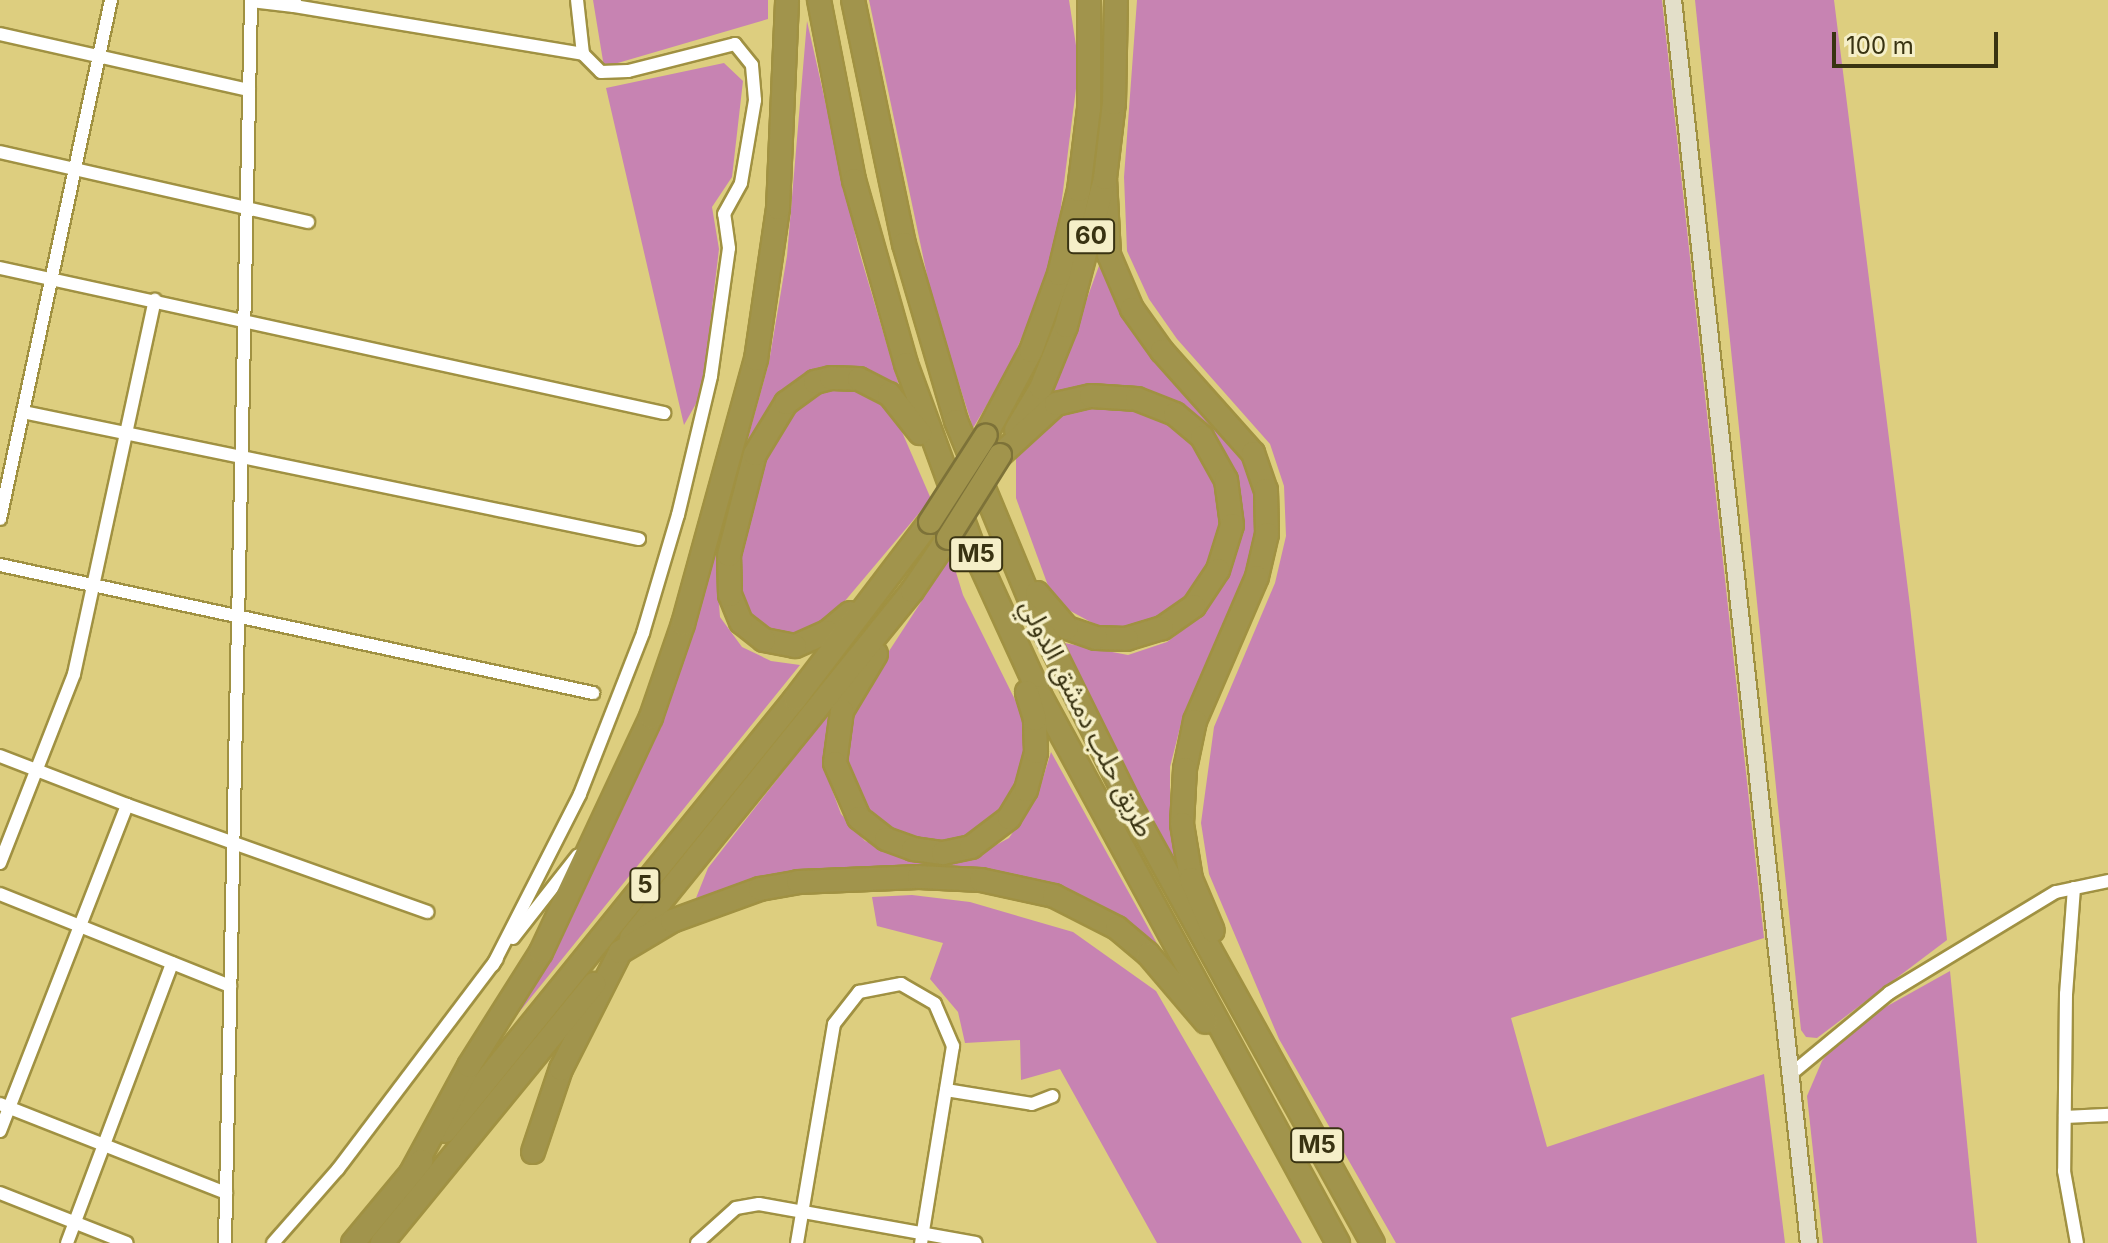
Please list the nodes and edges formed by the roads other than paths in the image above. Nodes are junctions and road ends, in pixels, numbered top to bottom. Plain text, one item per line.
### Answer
1 (111, 0) edge
2 (577, 0) edge
3 (787, 0) edge
4 (819, 0) edge
5 (853, 0) edge
6 (1087, 0) edge
7 (1116, 0) edge
8 (1673, 0) edge
9 (248, 1) edge
10 (294, 3) edge
11 (0, 34) edge
12 (583, 54) junction
13 (99, 56) junction
14 (249, 90) junction
15 (0, 152) edge
16 (75, 169) junction
17 (1105, 178) junction
18 (246, 208) junction
19 (308, 222) dead end
20 (0, 268) edge
21 (51, 279) junction
22 (155, 301) junction
23 (243, 321) junction
24 (23, 412) junction
25 (664, 413) dead end
26 (126, 434) junction
27 (1000, 455) junction
28 (240, 457) junction
29 (940, 469) junction
30 (996, 512) junction
31 (0, 519) edge
32 (639, 539) dead end
33 (0, 565) edge
34 (894, 571) junction
35 (93, 587) junction
36 (912, 591) junction
37 (237, 614) junction
38 (1004, 618) junction
39 (593, 693) dead end
40 (0, 756) edge
41 (36, 770) junction
42 (127, 805) junction
43 (604, 820) junction
44 (232, 844) junction
45 (0, 863) edge
46 (2108, 881) edge
47 (2074, 888) junction
48 (0, 894) edge
49 (427, 912) dead end
50 (80, 926) junction
51 (620, 952) junction
52 (172, 963) junction
53 (493, 965) junction
54 (230, 986) junction
55 (1262, 1047) junction
56 (1241, 1067) junction
57 (1792, 1073) junction
58 (946, 1090) junction
59 (1053, 1096) dead end
60 (4, 1106) edge
61 (2108, 1115) edge
62 (2065, 1117) junction
63 (0, 1131) edge
64 (103, 1145) junction
65 (533, 1152) dead end
66 (411, 1173) junction
67 (0, 1193) edge
68 (226, 1193) junction
69 (802, 1212) junction
70 (74, 1223) junction
71 (922, 1238) edge
72 (67, 1243) edge
73 (127, 1243) edge
74 (225, 1243) edge
75 (273, 1243) edge
76 (353, 1243) edge
77 (382, 1243) edge
78 (697, 1243) edge
79 (797, 1243) edge
80 (976, 1243) edge
81 (1338, 1243) edge
82 (1373, 1243) edge
83 (1809, 1243) edge
84 (2077, 1243) edge

1 - 13 street
2 - 12 street
3 - 43 highway
4 - 29 highway, طريق حلب دمشق الدولي / M5
5 - 30 highway, طريق حلب دمشق الدولي / M5
6 - 34 highway, 5, bridge
7 - 17 highway, 60
8 - 57 main road
9 - 10 street
9 - 14 street
10 - 12 street
11 - 13 street
12 - 53 street
13 - 14 street
13 - 16 street
14 - 18 street
15 - 16 street
16 - 18 street
16 - 21 street
17 - 27 highway, 60
17 - 55 highway
18 - 19 street
18 - 23 street
20 - 21 street
21 - 22 street
21 - 24 street
22 - 23 street
22 - 26 street
23 - 25 street
23 - 28 street
24 - 26 street
24 - 31 street
26 - 28 street
26 - 35 street
27 - 30 highway
27 - 36 highway, 5, bridge
28 - 32 street
28 - 37 street
29 - 34 highway
29 - 38 highway, طريق حلب دمشق الدولي / M5
30 - 55 highway, طريق حلب دمشق الدولي / M5
33 - 35 street
34 - 66 highway, 5
35 - 37 street
35 - 41 street
36 - 38 highway
36 - 51 highway, 5
37 - 39 street
37 - 44 street
38 - 56 highway, طريق حلب دمشق الدولي / M5
40 - 41 street
41 - 42 street
41 - 45 street
42 - 44 street
42 - 50 street
43 - 53 street
43 - 66 highway
44 - 49 street
44 - 54 street
46 - 47 street
47 - 57 street
47 - 62 street
48 - 50 street
50 - 52 street
50 - 60 street
51 - 56 highway
51 - 65 highway
51 - 77 highway, 5
52 - 54 street
52 - 64 street
53 - 75 street
54 - 68 street
55 - 82 highway, M5
56 - 81 highway, طريق حلب دمشق الدولي / M5
57 - 83 main road
58 - 59 street
58 - 69 street
58 - 71 street
60 - 63 street
60 - 64 street
61 - 62 street
62 - 84 street
64 - 68 street
64 - 70 street
66 - 76 highway, 5
67 - 70 street
68 - 74 street
69 - 71 street
69 - 78 street
69 - 79 street
70 - 72 street
70 - 73 street
71 - 80 street

